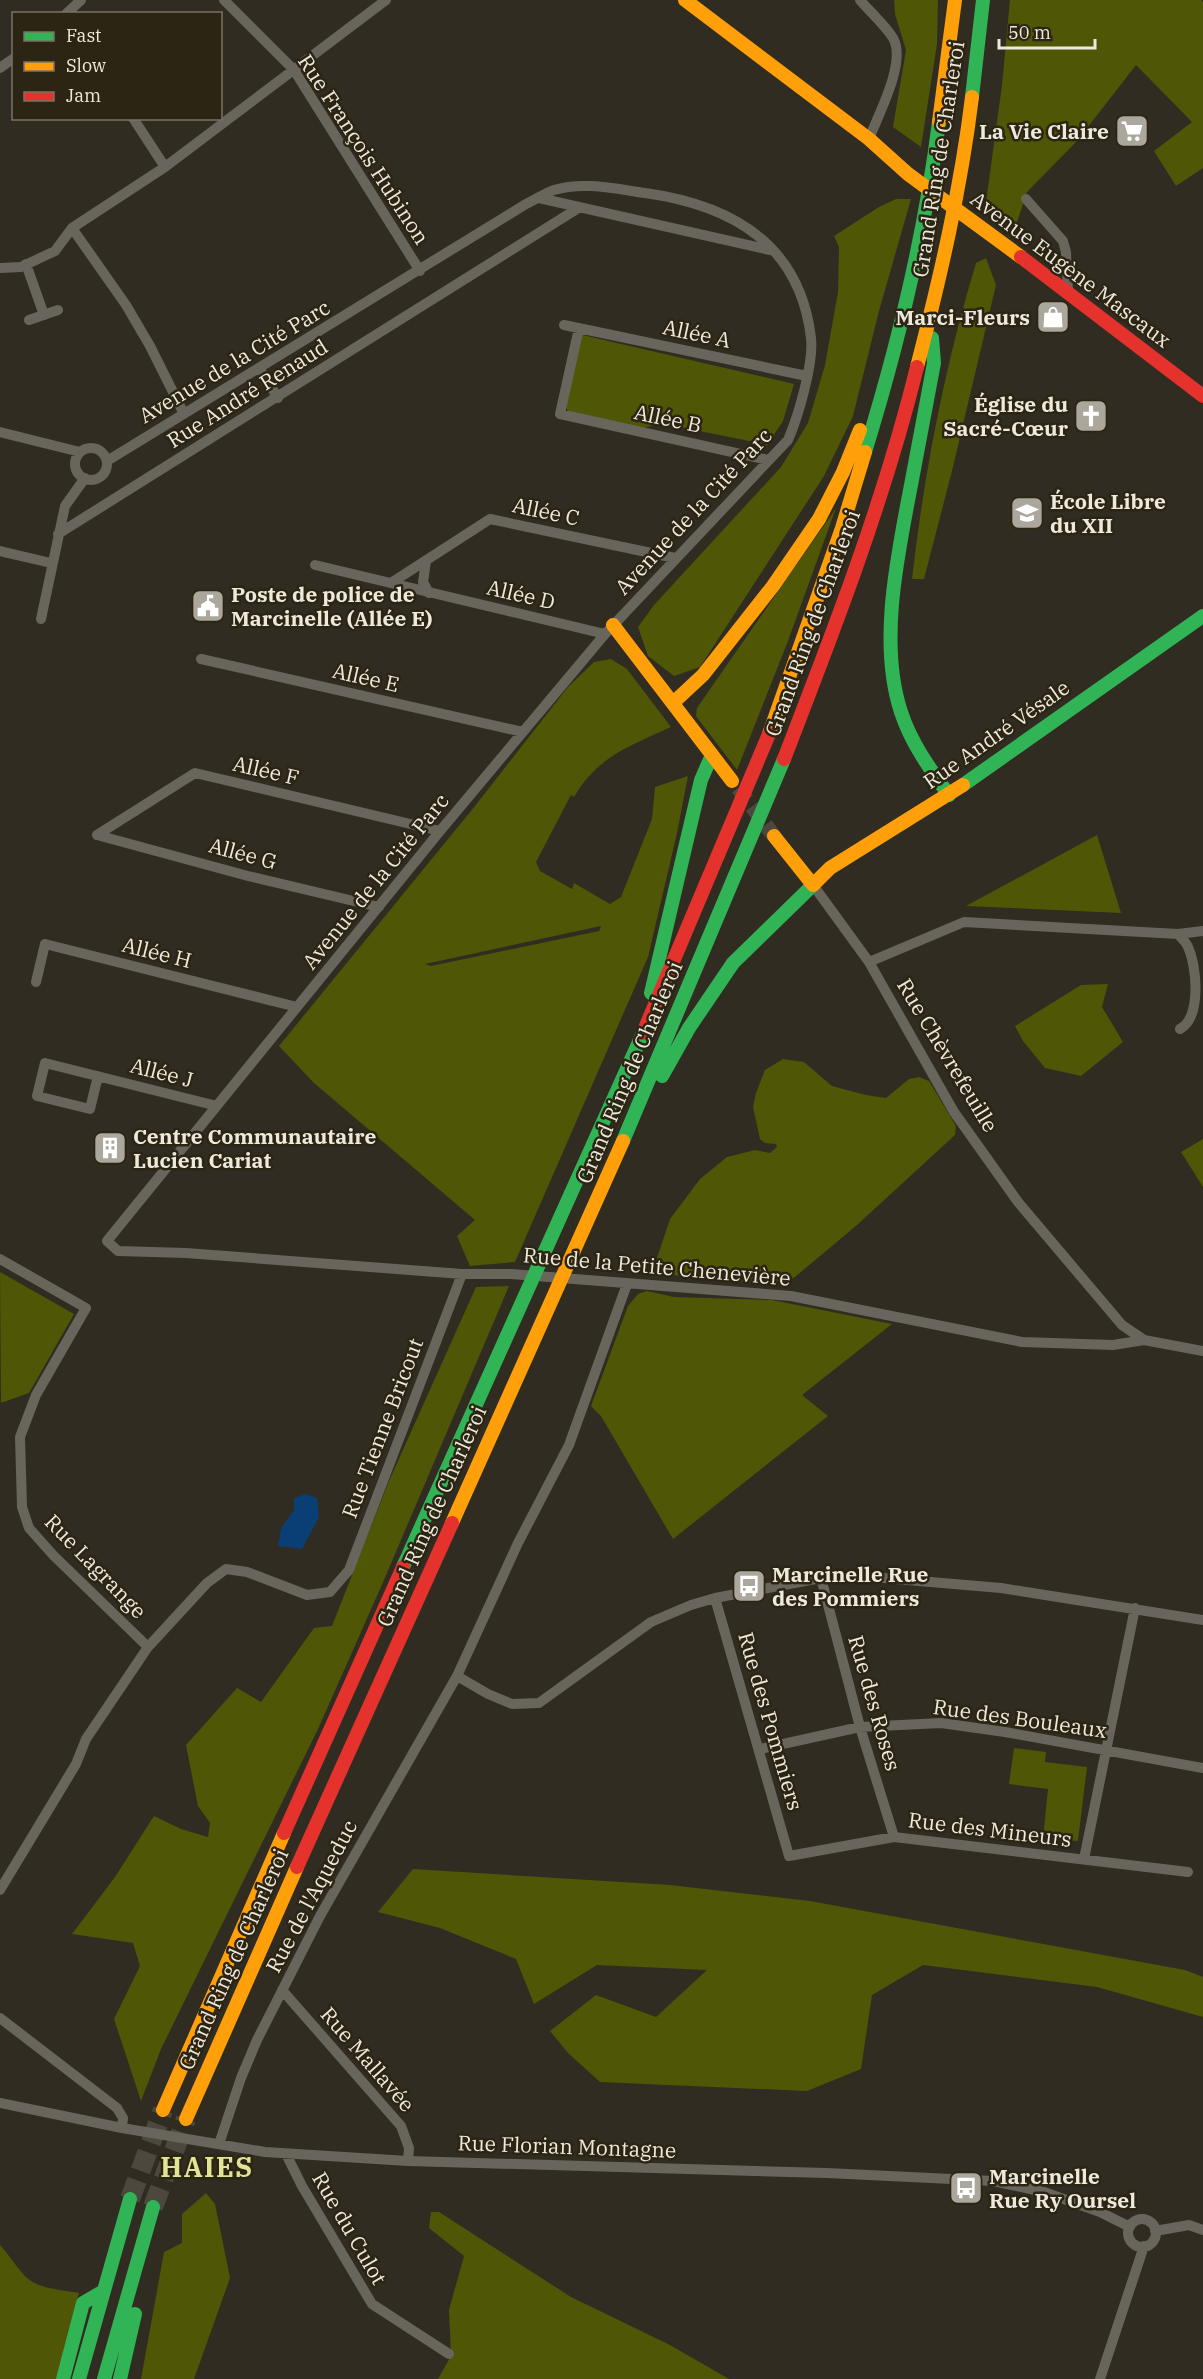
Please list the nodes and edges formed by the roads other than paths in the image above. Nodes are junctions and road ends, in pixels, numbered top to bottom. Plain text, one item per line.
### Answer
1 (81, 0) edge
2 (224, 0) edge
3 (386, 0) edge
4 (685, 0) edge
5 (860, 0) edge
6 (955, 0) edge
7 (983, 0) edge
8 (68, 12) edge
9 (12, 59) edge
10 (0, 68) edge
11 (294, 70) junction
12 (134, 120) edge
13 (869, 139) junction
14 (165, 168) junction
15 (539, 198) junction
16 (1026, 199) dead end
17 (580, 207) junction
18 (72, 228) junction
19 (773, 251) junction
20 (26, 264) junction
21 (0, 268) edge
22 (420, 271) junction
23 (1068, 291) junction
24 (58, 310) dead end
25 (44, 315) junction
26 (29, 320) dead end
27 (564, 325) dead end
28 (930, 325) junction
29 (579, 328) junction
30 (259, 368) junction
31 (807, 376) junction
32 (1203, 396) edge
33 (278, 398) junction
34 (879, 404) junction
35 (184, 414) junction
36 (0, 432) edge
37 (80, 452) junction
38 (768, 460) junction
39 (106, 461) junction
40 (85, 478) junction
41 (58, 534) junction
42 (0, 551) edge
43 (675, 558) junction
44 (426, 561) junction
45 (51, 563) junction
46 (315, 565) dead end
47 (391, 583) junction
48 (429, 593) junction
49 (1203, 616) edge
50 (41, 619) dead end
51 (609, 629) junction
52 (201, 659) dead end
53 (674, 702) junction
54 (523, 732) junction
55 (712, 755) junction
56 (732, 781) tunnel mouth
57 (949, 795) junction
58 (440, 831) junction
59 (97, 835) joint
60 (774, 836) tunnel mouth
61 (813, 885) junction
62 (379, 907) junction
63 (1203, 931) edge
64 (1178, 934) junction
65 (869, 962) junction
66 (36, 982) dead end
67 (297, 1007) junction
68 (648, 1023) junction
69 (1180, 1029) dead end
70 (98, 1076) junction
71 (643, 1095) junction
72 (217, 1106) junction
73 (107, 1241) joint
74 (0, 1259) edge
75 (462, 1274) junction
76 (627, 1284) junction
77 (1144, 1340) junction
78 (1203, 1351) edge
79 (821, 1578) junction
80 (715, 1598) junction
81 (1135, 1608) junction
82 (1203, 1620) edge
83 (148, 1647) junction
84 (457, 1676) junction
85 (860, 1727) junction
86 (760, 1749) junction
87 (1106, 1750) junction
88 (1203, 1768) edge
89 (894, 1837) junction
90 (789, 1856) joint
91 (1084, 1859) junction
92 (1188, 1872) dead end
93 (0, 1890) edge
94 (282, 1990) junction
95 (0, 2018) edge
96 (0, 2103) edge
97 (163, 2110) tunnel mouth
98 (186, 2119) tunnel mouth
99 (122, 2128) junction
100 (219, 2144) junction
101 (286, 2154) junction
102 (408, 2161) junction
103 (130, 2199) tunnel mouth
104 (153, 2207) tunnel mouth
105 (1130, 2227) junction
106 (1203, 2230) edge
107 (1155, 2231) junction
108 (1144, 2246) junction
109 (135, 2267) junction
110 (102, 2292) junction
111 (449, 2354) dead end
112 (63, 2379) edge
113 (79, 2379) edge
114 (104, 2379) edge
115 (120, 2379) edge
116 (1100, 2379) edge

1 - 8 street
2 - 11 street, Rue François Hubinon
3 - 11 street
4 - 13 main road, Avenue Eugène Mascaux
5 - 13 street
6 - 34 main road, Grand Ring de Charleroi
7 - 28 main road, Grand Ring de Charleroi
9 - 10 street
11 - 14 street
11 - 22 street, Rue François Hubinon
12 - 14 street
13 - 23 main road, Avenue Eugène Mascaux
14 - 18 street
15 - 17 street
15 - 19 street, Avenue de la Cité Parc
15 - 22 street, Avenue de la Cité Parc
16 - 23 street
17 - 19 street
17 - 33 street, Rue André Renaud
18 - 20 street
18 - 35 street
19 - 31 street, Avenue de la Cité Parc
20 - 21 street
20 - 25 street
22 - 30 street, Avenue de la Cité Parc
23 - 32 main road, Avenue Eugène Mascaux
24 - 25 street
25 - 26 street
27 - 29 street, Allée A
28 - 57 main road
28 - 71 main road, Grand Ring de Charleroi
29 - 31 street, Allée A
29 - 38 street, Allée B
30 - 33 street
30 - 35 street, Avenue de la Cité Parc
31 - 38 street, Avenue de la Cité Parc
33 - 41 street, Rue André Renaud
34 - 53 main road
34 - 68 main road, Grand Ring de Charleroi
35 - 39 street, Avenue de la Cité Parc
36 - 37 street
37 - 39 street
37 - 40 street
38 - 43 street, Avenue de la Cité Parc
39 - 40 street
40 - 41 street
41 - 45 street
42 - 45 street
43 - 44 street, Allée C
43 - 51 street, Avenue de la Cité Parc
44 - 47 street, Allée C
44 - 48 street
45 - 50 street
46 - 47 street, Allée D
47 - 48 street, Allée D
48 - 51 street, Allée D
49 - 57 main road, Rue André Vésale
51 - 53 main road
51 - 54 street, Avenue de la Cité Parc
52 - 54 street, Allée E
53 - 55 main road
54 - 58 street, Avenue de la Cité Parc
55 - 56 main road
55 - 68 main road
57 - 61 main road, Rue André Vésale
58 - 59 street, Allée F
58 - 62 street, Avenue de la Cité Parc
59 - 62 street, Allée G
60 - 61 main road, Rue Chèvrefeuille
61 - 65 street, Rue Chèvrefeuille
61 - 71 main road, Rue André Vésale
62 - 67 street, Avenue de la Cité Parc
63 - 64 street
64 - 65 street
64 - 69 street
65 - 77 street, Rue Chèvrefeuille
66 - 67 street, Allée H
67 - 72 street, Avenue de la Cité Parc
68 - 97 main road, Grand Ring de Charleroi
70 - 70 street, Allée J
70 - 72 street, Allée J
71 - 98 main road, Grand Ring de Charleroi
72 - 73 street, Avenue de la Cité Parc
73 - 75 street, Rue de la Petite Chenevière
74 - 83 street, Rue Lagrange
75 - 76 street, Rue de la Petite Chenevière
75 - 83 street, Rue Tienne Bricout
76 - 77 street, Rue de la Petite Chenevière
76 - 84 street, Rue de l'Aqueduc
77 - 78 street, Rue de la Petite Chenevière
79 - 80 street
79 - 81 street
79 - 85 street, Rue des Roses
80 - 84 street
80 - 86 street, Rue des Pommiers
81 - 82 street
81 - 87 street
83 - 93 street
84 - 94 street, Rue de l'Aqueduc
85 - 86 street, Rue des Bouleaux
85 - 87 street, Rue des Bouleaux
85 - 89 street, Rue des Roses
86 - 90 street, Rue des Pommiers
87 - 88 street, Rue des Bouleaux
87 - 91 street
89 - 90 street, Rue des Mineurs
89 - 91 street, Rue des Mineurs
91 - 92 street, Rue des Mineurs
94 - 100 street, Rue de l'Aqueduc
94 - 102 street, Rue Mallavée
95 - 99 street
96 - 99 street, Rue Florian Montagne
99 - 100 street, Rue Florian Montagne
100 - 101 street, Rue Florian Montagne
101 - 102 street, Rue Florian Montagne
101 - 111 street, Rue du Culot
102 - 105 street, Rue Florian Montagne
103 - 110 main road
104 - 109 main road
105 - 107 street
105 - 108 street
106 - 107 street
107 - 108 street
108 - 116 street
109 - 114 main road
109 - 115 main road
110 - 112 main road
110 - 113 main road

